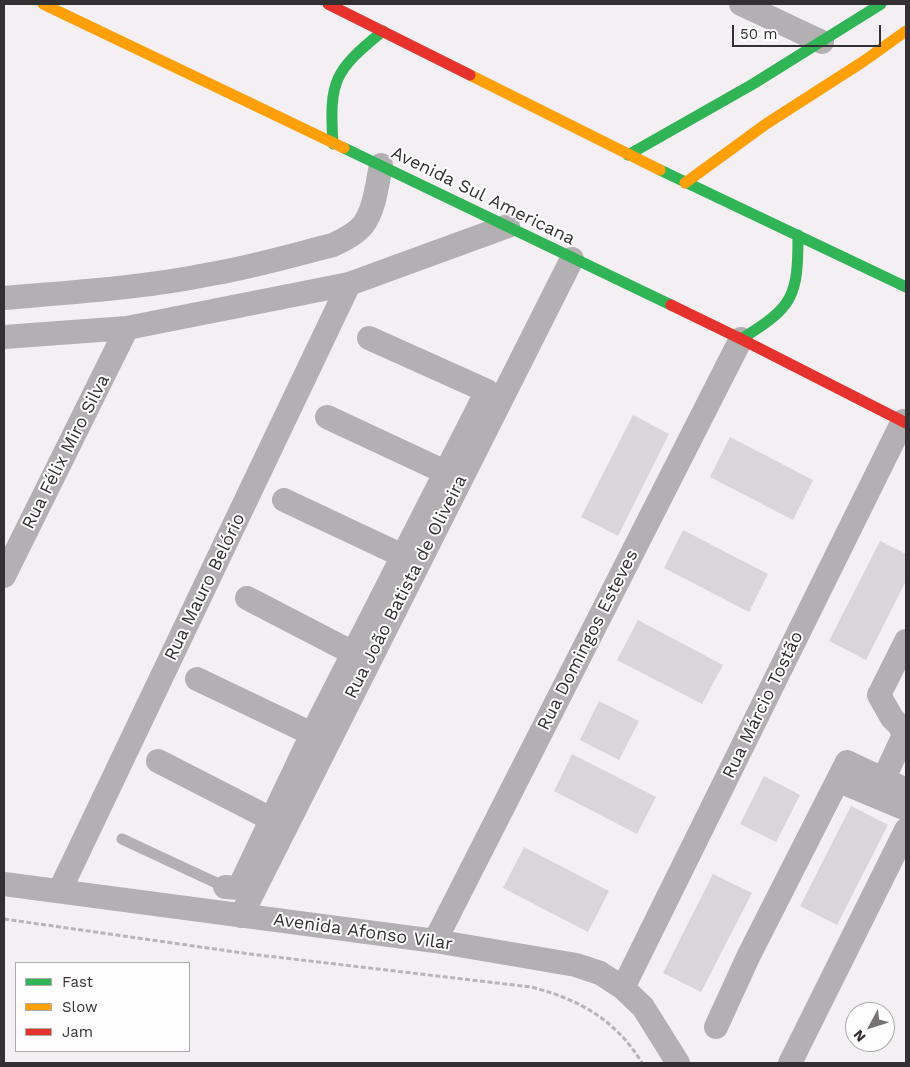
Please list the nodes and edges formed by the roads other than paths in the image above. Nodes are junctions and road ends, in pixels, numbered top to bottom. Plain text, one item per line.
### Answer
1 (42, 4) edge
2 (328, 4) edge
3 (741, 4) edge
4 (881, 4) edge
5 (906, 30) edge
6 (383, 31) junction
7 (822, 42) junction
8 (333, 144) junction
9 (628, 155) junction
10 (381, 165) junction
11 (685, 183) junction
12 (508, 226) junction
13 (798, 235) junction
14 (572, 259) junction
15 (349, 284) junction
16 (906, 287) edge
17 (4, 298) edge
18 (128, 328) junction
19 (4, 337) edge
20 (369, 338) dead end
21 (741, 339) junction
22 (326, 417) dead end
23 (905, 422) edge
24 (445, 472) junction
25 (284, 500) dead end
26 (402, 556) junction
27 (4, 576) edge
28 (247, 598) dead end
29 (906, 641) edge
30 (353, 653) junction
31 (197, 679) dead end
32 (312, 734) junction
33 (158, 761) dead end
34 (884, 778) junction
35 (839, 780) junction
36 (906, 790) edge
37 (906, 809) edge
38 (271, 819) junction
39 (906, 830) edge
40 (122, 839) dead end
41 (4, 884) edge
42 (232, 888) junction
43 (60, 890) junction
44 (234, 915) junction
45 (435, 941) junction
46 (623, 988) junction
47 (716, 1027) dead end
48 (678, 1063) edge
49 (790, 1063) edge

1 - 8 street, Avenida Sul Americana
2 - 6 street
3 - 7 street
4 - 7 street
5 - 11 street
6 - 8 street
6 - 9 street
7 - 9 street
8 - 10 street, Avenida Sul Americana
9 - 11 street
10 - 12 street, Avenida Sul Americana
10 - 17 street
11 - 13 street
12 - 14 street, Avenida Sul Americana
12 - 15 street
13 - 16 street
13 - 21 street
14 - 21 street, Avenida Sul Americana
14 - 44 street, Rua João Batista de Oliveira
15 - 18 street
15 - 43 street, Rua Mauro Belório
18 - 19 street
18 - 27 street, Rua Félix Miro Silva
20 - 24 street
21 - 23 street, Avenida Sul Americana
21 - 45 street, Rua Domingos Esteves
22 - 24 street
23 - 46 street, Rua Márcio Tostão
24 - 26 street
25 - 26 street
26 - 30 street
28 - 30 street
29 - 34 street
30 - 32 street
31 - 32 street
32 - 38 street
33 - 38 street
34 - 35 street
34 - 36 street
35 - 37 street
35 - 47 street
38 - 42 street
39 - 49 street
40 - 42 lane
41 - 43 street, Avenida Afonso Vilar
42 - 44 street
43 - 44 street, Avenida Afonso Vilar
44 - 45 street, Avenida Afonso Vilar
45 - 46 street, Avenida Afonso Vilar
46 - 48 street, Avenida Afonso Vilar

